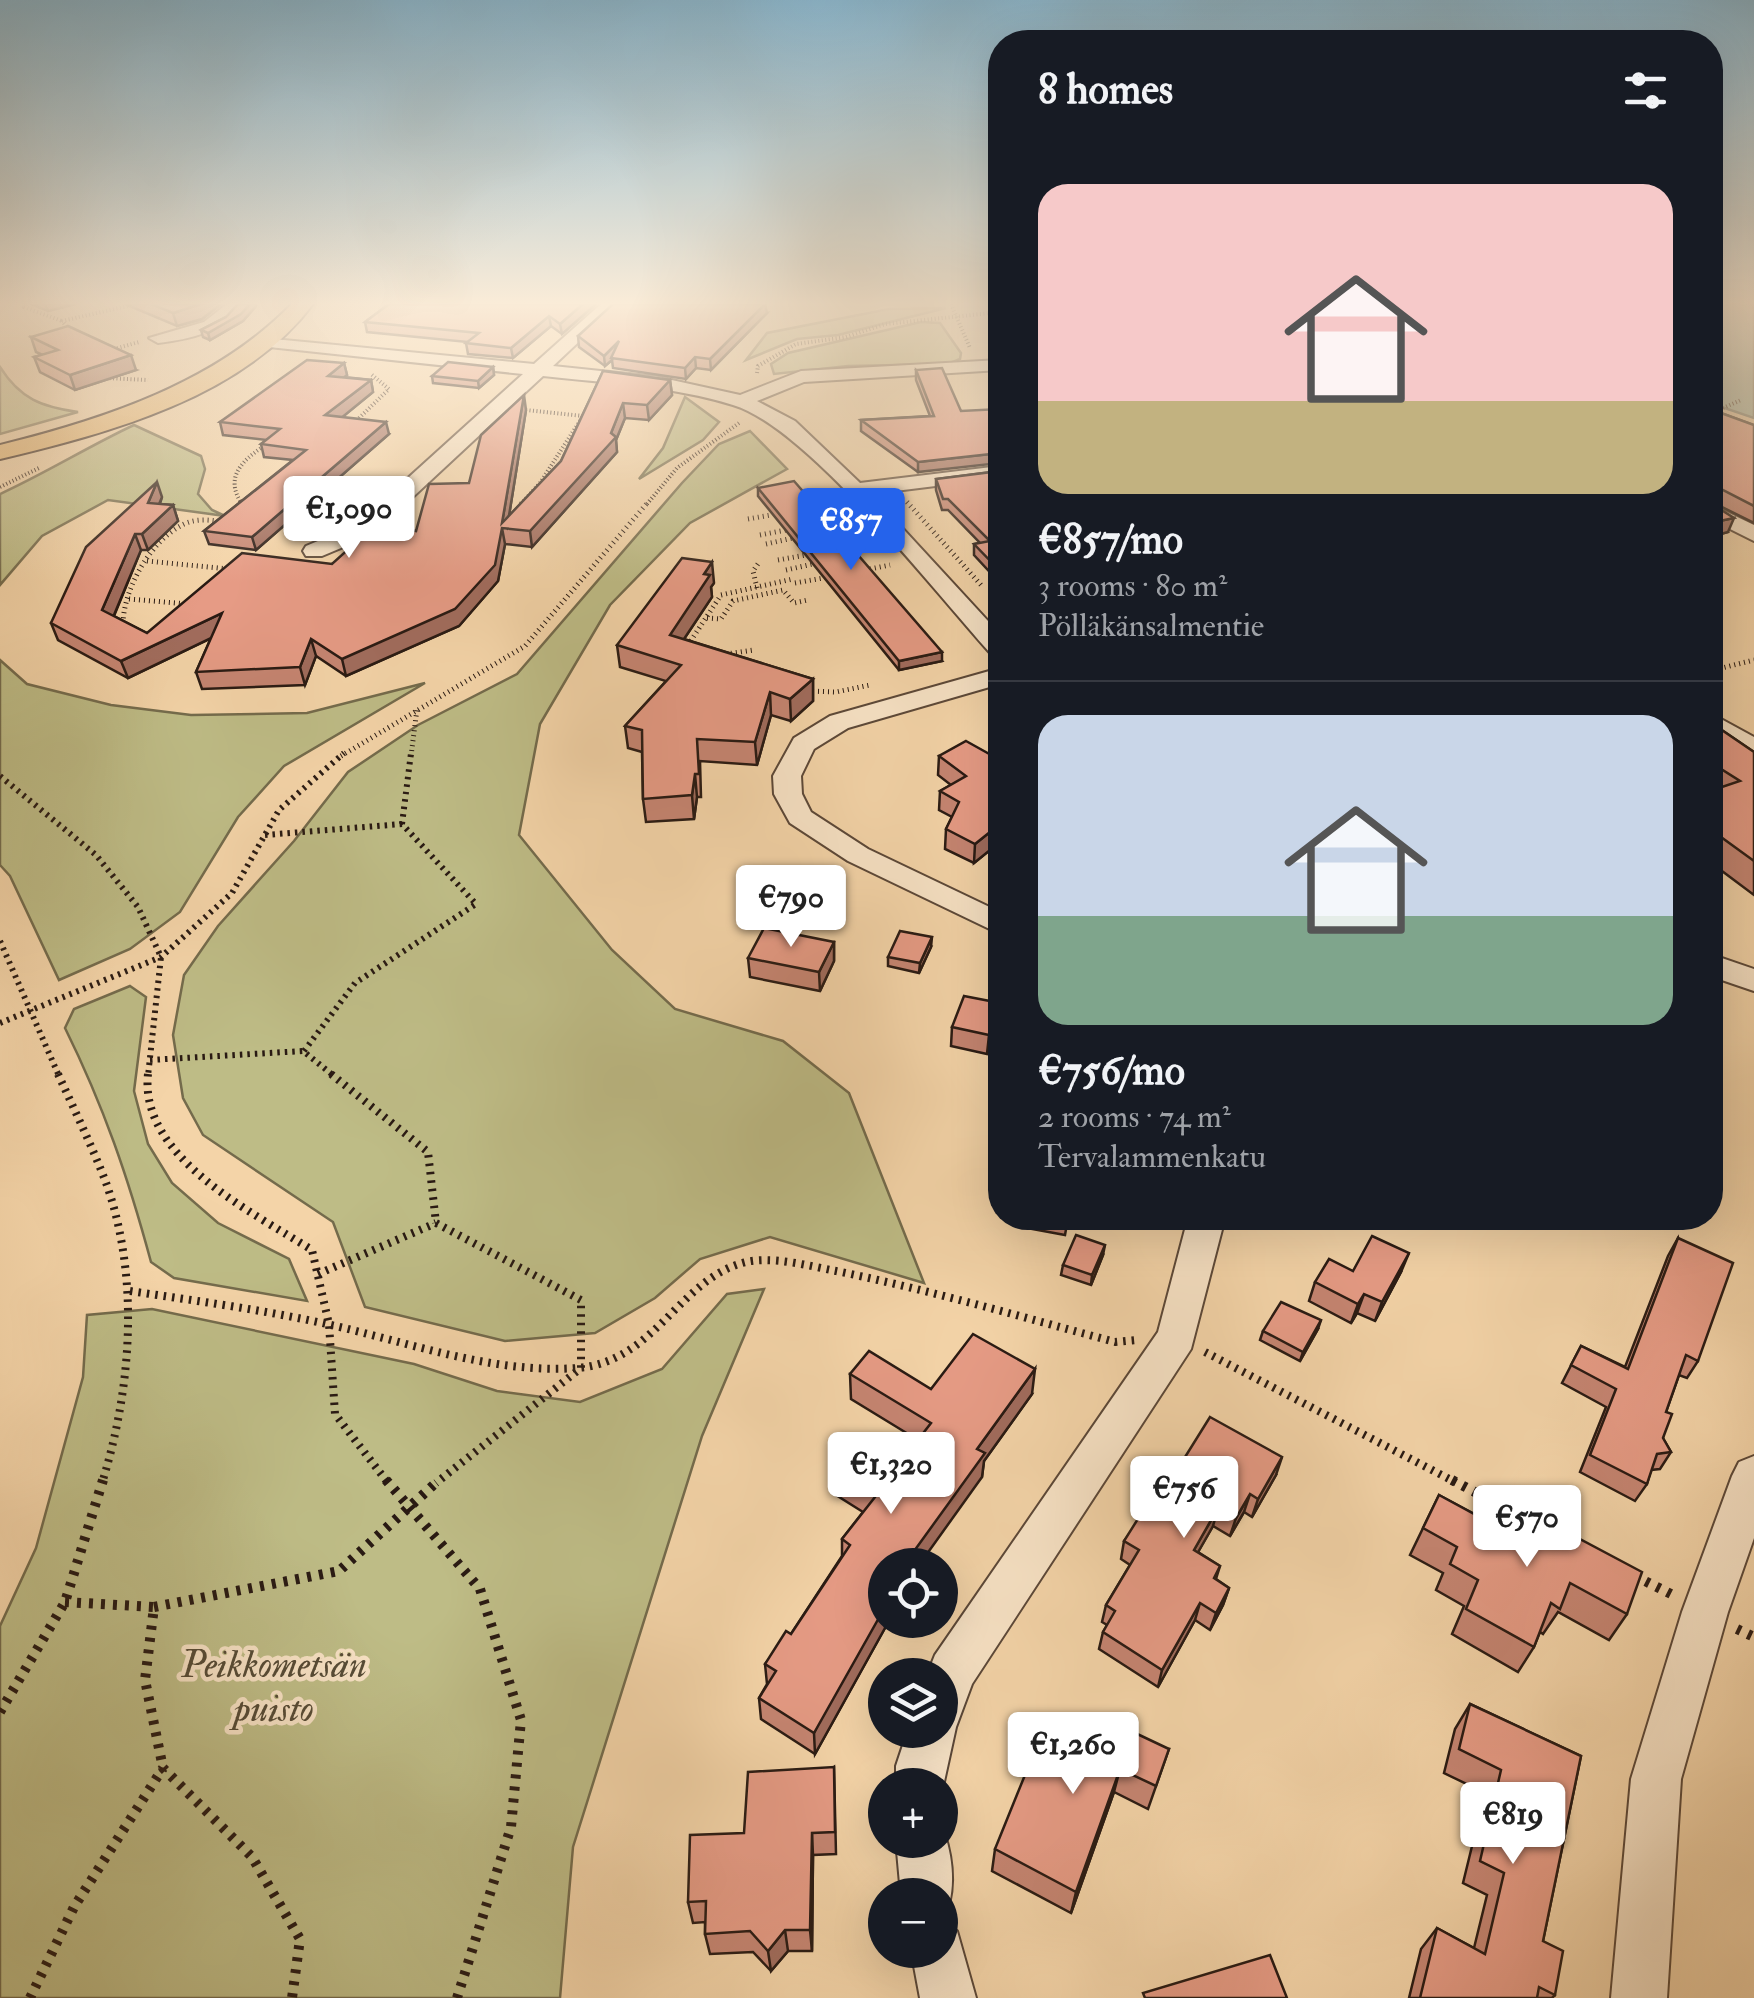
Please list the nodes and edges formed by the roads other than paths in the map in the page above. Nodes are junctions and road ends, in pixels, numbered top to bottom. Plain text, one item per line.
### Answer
1 (162, 397) edge
2 (510, 397) edge
3 (724, 397) edge
4 (750, 397) edge
5 (742, 401) junction
6 (0, 452) edge
7 (988, 474) edge
8 (856, 490) junction
9 (1723, 517) edge
10 (1754, 534) edge
11 (314, 551) dead end
12 (988, 636) edge
13 (988, 679) edge
14 (1723, 730) edge
15 (1754, 748) edge
16 (988, 918) edge
17 (1723, 969) edge
18 (1754, 980) edge
19 (1203, 1230) edge
20 (1754, 1476) edge
21 (958, 1663) edge
22 (942, 1968) edge
23 (948, 1998) edge
24 (1639, 1998) edge

1 - 6 main road
2 - 11 street
3 - 5 street
4 - 5 street
5 - 8 street
7 - 8 street
8 - 12 street
9 - 10 street
13 - 16 street
14 - 15 street
17 - 18 street
19 - 21 street
20 - 24 street
22 - 23 street

